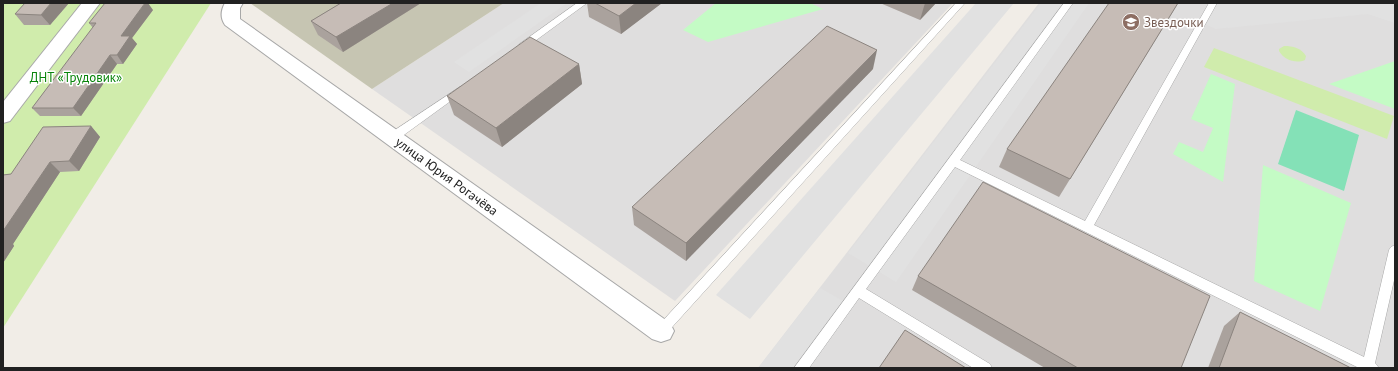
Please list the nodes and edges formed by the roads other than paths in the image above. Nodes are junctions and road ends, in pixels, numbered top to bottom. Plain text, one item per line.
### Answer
1 (91, 3) edge
2 (583, 3) edge
3 (961, 3) edge
4 (1069, 3) edge
5 (1213, 3) edge
6 (233, 12) edge
7 (513, 52) edge
8 (469, 84) edge
9 (3, 116) edge
10 (393, 137) junction
11 (953, 161) junction
12 (1088, 227) junction
13 (1395, 250) edge
14 (858, 291) junction
15 (662, 331) joint
16 (1370, 367) edge
17 (801, 368) edge
18 (985, 368) edge

1 - 9 street
2 - 7 lane
3 - 15 lane
4 - 11 lane
5 - 12 lane
6 - 10 street, улица Юрия Рогачёва
8 - 10 lane
10 - 15 street, улица Юрия Рогачёва
11 - 12 lane
11 - 14 lane
12 - 16 lane
13 - 16 lane
14 - 17 lane
14 - 18 lane

